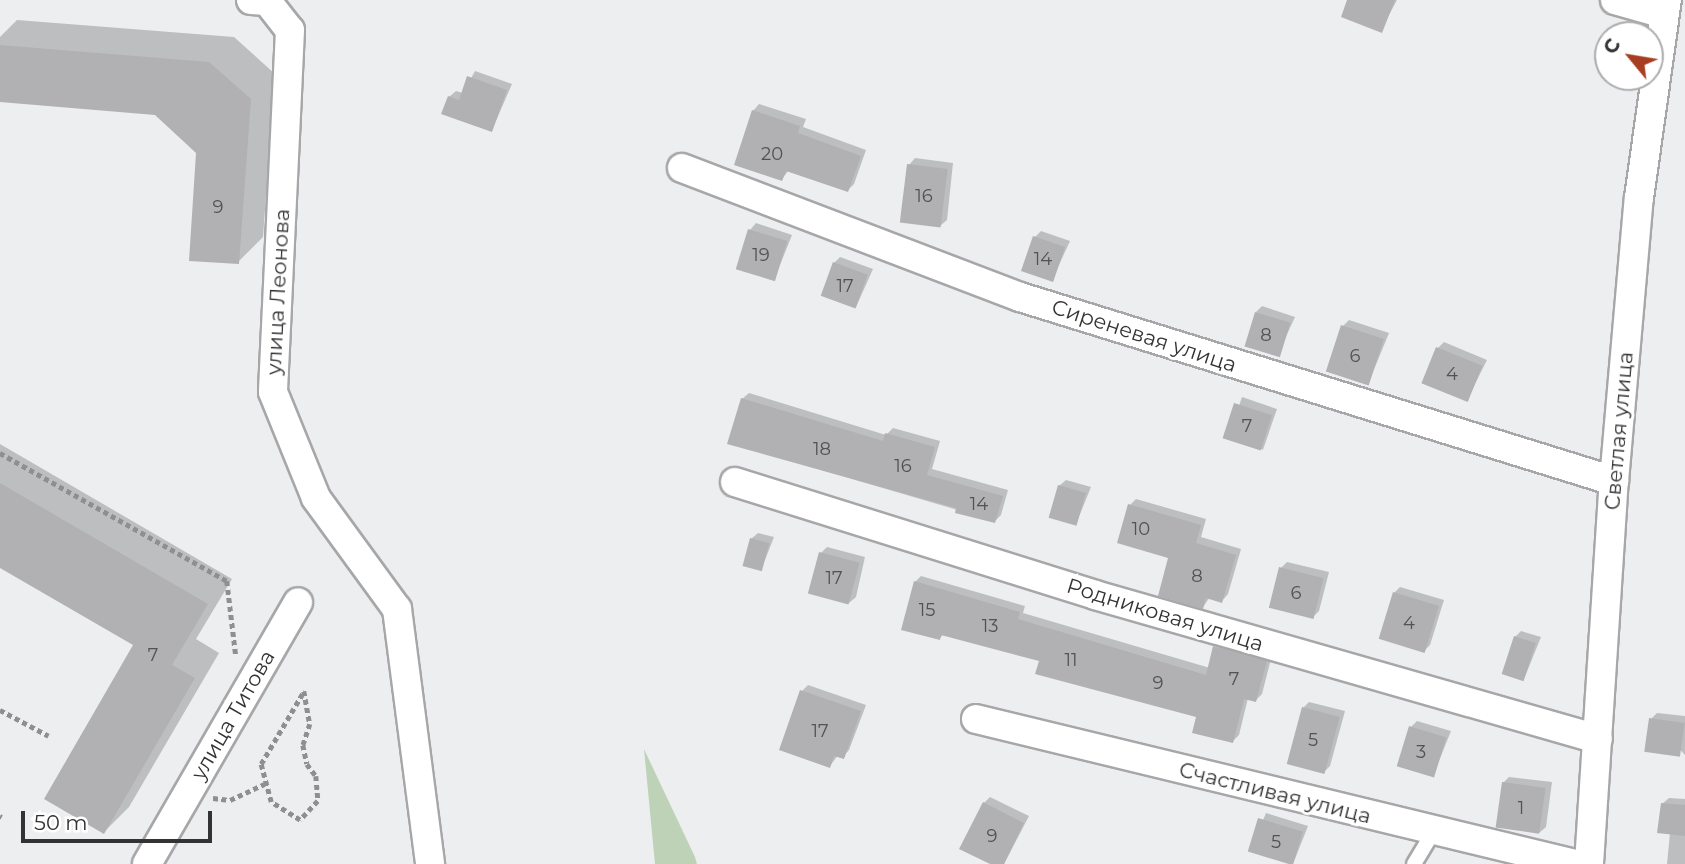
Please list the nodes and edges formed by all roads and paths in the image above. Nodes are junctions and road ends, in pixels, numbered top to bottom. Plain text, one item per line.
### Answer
1 (251, 0) edge
2 (1615, 0) edge
3 (1665, 7) edge
4 (682, 168) dead end
5 (0, 453) edge
6 (1614, 481) junction
7 (735, 482) dead end
8 (298, 602) dead end
9 (237, 666) dead end
10 (0, 709) edge
11 (976, 719) dead end
12 (50, 736) dead end
13 (1598, 739) junction
14 (265, 784) junction
15 (187, 795) junction
16 (1434, 831) junction
17 (147, 864) edge
18 (430, 864) edge
19 (1414, 864) edge
20 (1575, 864) edge
21 (1589, 864) edge

1 - 18 street, улица Леонова
2 - 3 street
3 - 6 street, Светлая улица
4 - 6 street, Сиреневая улица
5 - 9 path
6 - 13 street, Светлая улица
7 - 13 street, Родниковая улица
8 - 15 street, улица Титова
10 - 12 path
11 - 16 street, Счастливая улица
13 - 21 street, Светлая улица
14 - 14 path
14 - 15 path
15 - 17 street, улица Титова
16 - 19 lane
16 - 20 street, Счастливая улица

